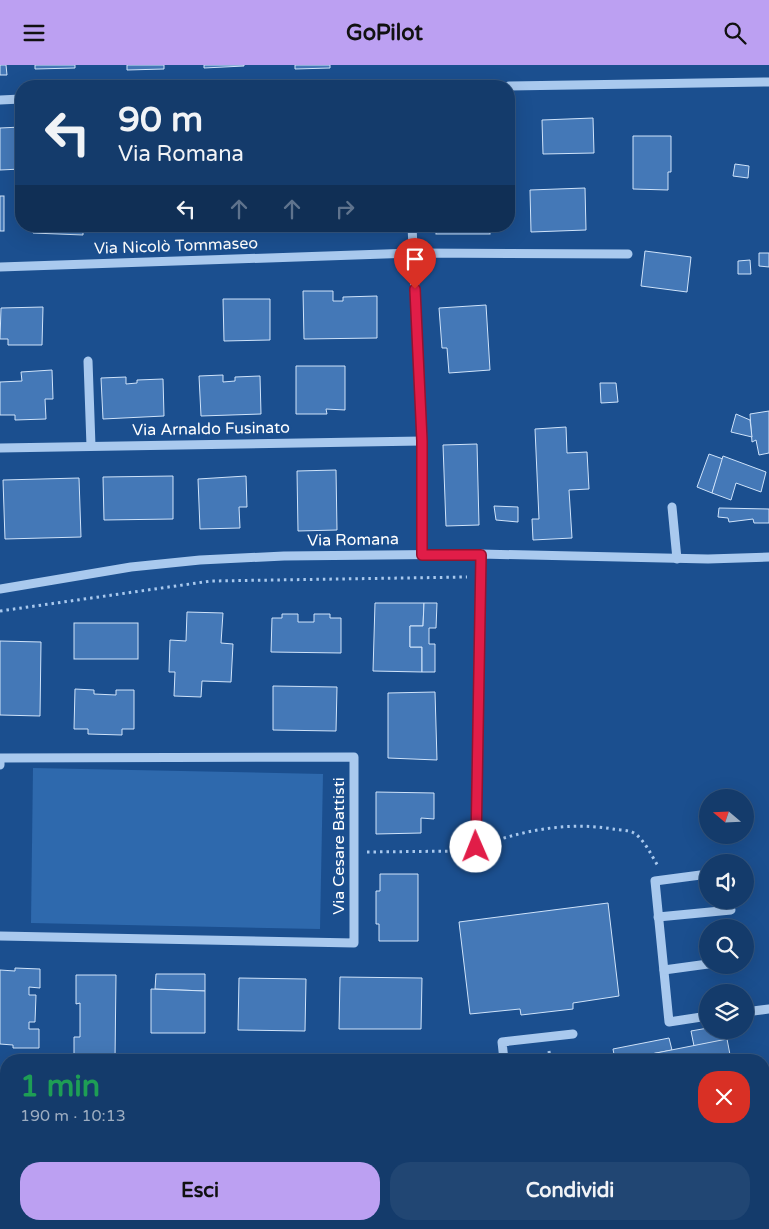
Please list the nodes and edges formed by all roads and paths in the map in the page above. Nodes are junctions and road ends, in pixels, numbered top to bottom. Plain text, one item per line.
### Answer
1 (769, 82) edge
2 (515, 86) edge
3 (15, 99) edge
4 (0, 100) edge
5 (412, 232) edge
6 (413, 253) junction
7 (628, 253) dead end
8 (0, 267) edge
9 (88, 361) dead end
10 (422, 441) junction
11 (91, 446) junction
12 (0, 448) edge
13 (672, 507) dead end
14 (422, 555) junction
15 (481, 555) junction
16 (769, 557) edge
17 (677, 559) junction
18 (480, 577) junction
19 (0, 589) edge
20 (0, 611) edge
21 (0, 765) edge
22 (476, 847) junction
23 (354, 852) junction
24 (660, 870) dead end
25 (699, 876) edge
26 (731, 910) dead end
27 (658, 917) junction
28 (0, 936) edge
29 (699, 965) edge
30 (664, 970) junction
31 (769, 1009) edge
32 (754, 1011) edge
33 (699, 1017) edge
34 (573, 1034) dead end
35 (503, 1054) edge

1 - 2 street
3 - 4 street
5 - 6 street
6 - 7 street, Via Nicolò Tommaseo
6 - 8 street, Via Nicolò Tommaseo
6 - 10 street
9 - 11 street
10 - 11 street, Via Arnaldo Fusinato
10 - 14 street
11 - 12 street, Via Arnaldo Fusinato
13 - 17 street
14 - 15 street, Via Romana
14 - 19 street, Via Romana
15 - 17 street, Via Romana
15 - 18 street
16 - 17 street, Via Romana
18 - 20 path
18 - 22 street
21 - 23 street, Via Cesare Battisti
22 - 23 path
22 - 24 path
23 - 28 street, Via Cesare Battisti
25 - 27 street
26 - 27 street
27 - 30 street
29 - 30 street
30 - 33 street
31 - 32 street
34 - 35 street

